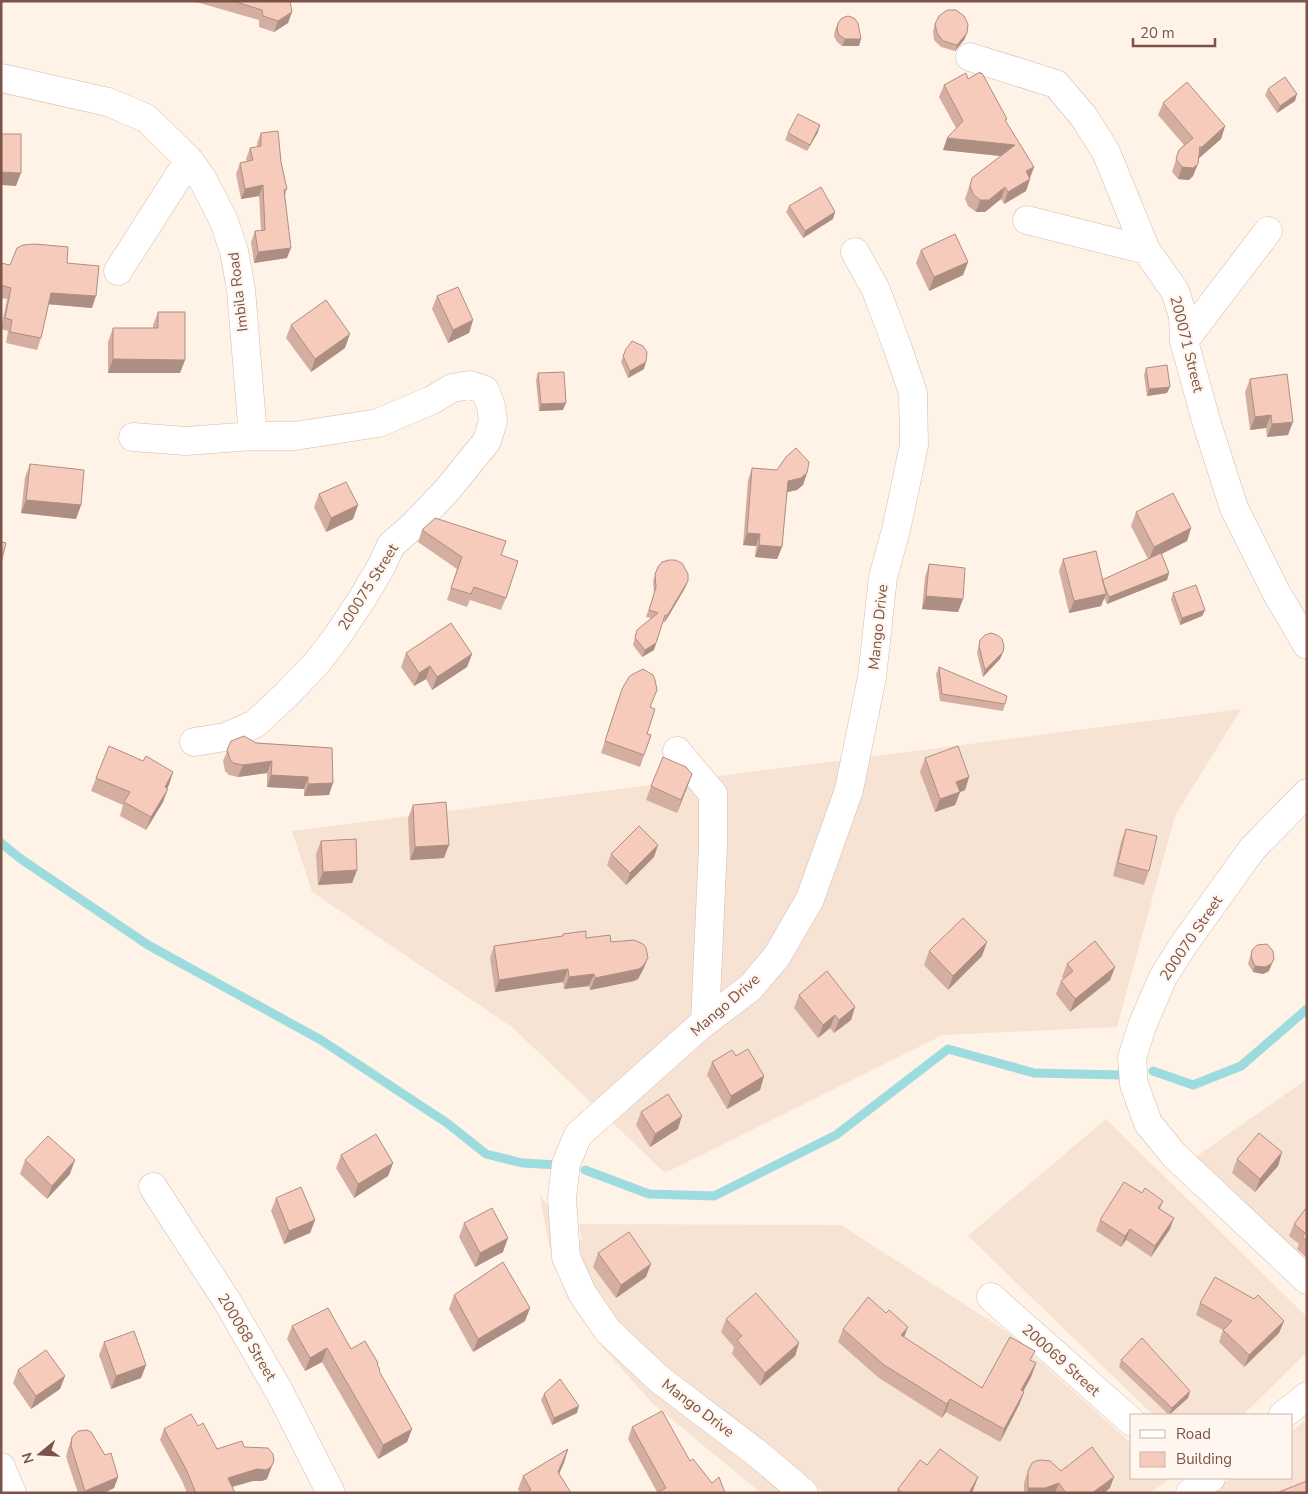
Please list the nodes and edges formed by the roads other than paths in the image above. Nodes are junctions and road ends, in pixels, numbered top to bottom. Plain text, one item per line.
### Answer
1 (970, 57) dead end
2 (1, 78) edge
3 (189, 160) junction
4 (1028, 220) dead end
5 (1268, 231) dead end
6 (1146, 250) junction
7 (854, 252) dead end
8 (118, 270) dead end
9 (1184, 341) junction
10 (253, 436) junction
11 (134, 438) dead end
12 (1307, 645) edge
13 (194, 742) dead end
14 (677, 751) dead end
15 (1307, 793) edge
16 (705, 1022) junction
17 (153, 1187) dead end
18 (1307, 1280) edge
19 (991, 1297) dead end
20 (1307, 1396) edge
21 (1284, 1414) edge
22 (1130, 1420) edge
23 (1, 1467) edge
24 (12, 1493) edge
25 (331, 1493) edge
26 (804, 1493) edge

1 - 6 street, 200071 Street
2 - 3 street, Imbila Road
3 - 8 street
3 - 10 street, Imbila Road
4 - 6 street
5 - 9 street
6 - 9 street, 200071 Street
7 - 16 street, Mango Drive
9 - 12 street, 200071 Street
10 - 11 street
10 - 13 street, 200075 Street
14 - 16 street
15 - 18 street, 200070 Street
16 - 26 street, Mango Drive
17 - 25 street, 200068 Street
19 - 22 street, 200069 Street
20 - 21 street
23 - 24 street

